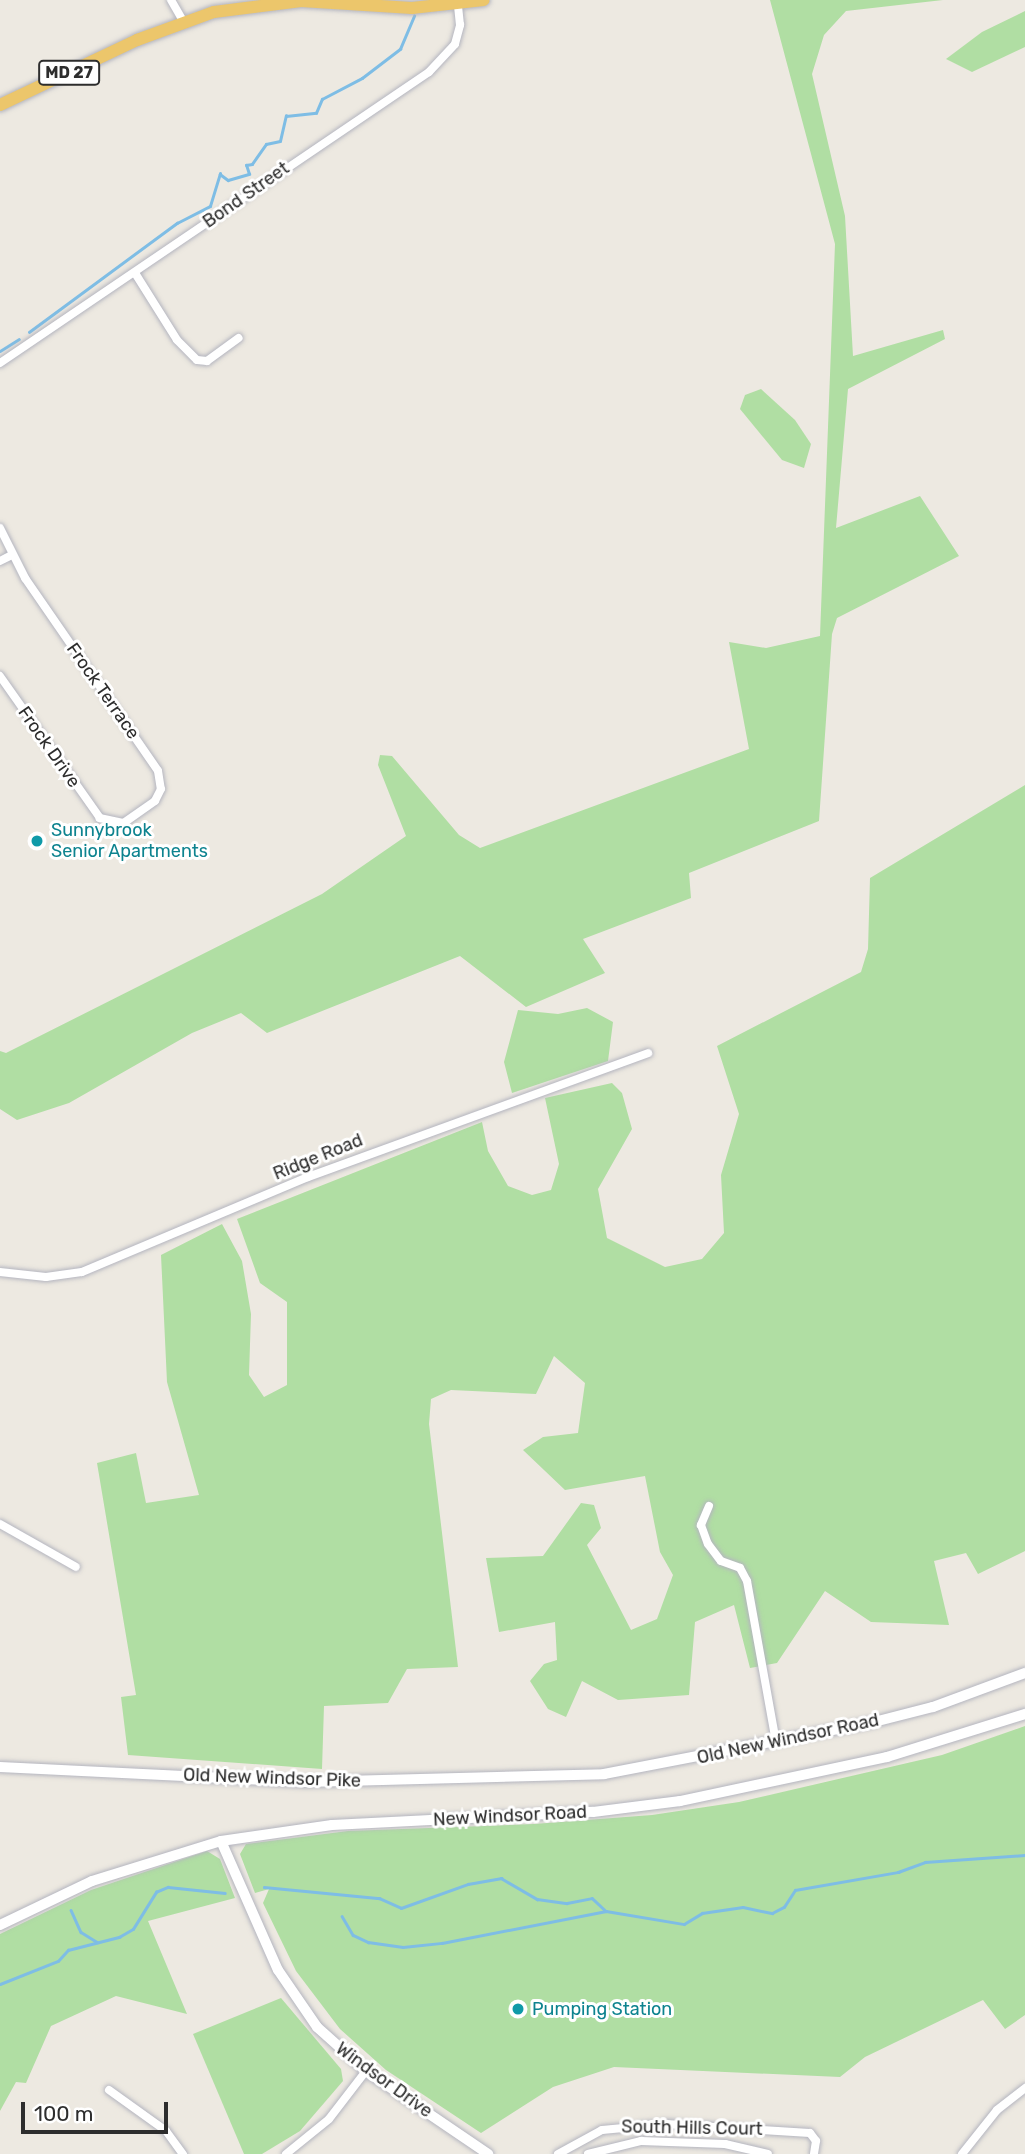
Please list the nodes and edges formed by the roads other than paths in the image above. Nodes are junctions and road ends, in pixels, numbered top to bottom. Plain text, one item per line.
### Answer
1 (172, 0) edge
2 (484, 0) edge
3 (458, 5) junction
4 (183, 21) junction
5 (0, 105) edge
6 (135, 273) junction
7 (239, 338) dead end
8 (0, 363) edge
9 (0, 528) edge
10 (12, 555) junction
11 (0, 561) edge
12 (0, 676) edge
13 (100, 818) joint
14 (648, 1053) dead end
15 (0, 1272) edge
16 (709, 1506) dead end
17 (0, 1524) edge
18 (76, 1567) dead end
19 (1025, 1673) edge
20 (1025, 1714) edge
21 (776, 1742) junction
22 (0, 1767) edge
23 (545, 1778) joint
24 (220, 1841) junction
25 (0, 1925) edge
26 (366, 2071) junction
27 (1025, 2088) edge
28 (109, 2090) dead end
29 (472, 2150) edge
30 (183, 2154) edge
31 (286, 2154) edge
32 (488, 2154) edge
33 (558, 2154) edge
34 (588, 2154) edge
35 (768, 2154) edge
36 (814, 2154) edge
37 (962, 2154) edge

1 - 4 street
2 - 3 highway, MD 27
3 - 4 highway, MD 27
3 - 6 street, Bond Street
4 - 5 highway, MD 27
6 - 7 street
6 - 8 street, Bond Street
9 - 10 street, Frock Terrace
10 - 11 street
10 - 13 street, Frock Terrace
12 - 13 street, Frock Drive
14 - 15 street, Ridge Road
16 - 21 street
17 - 18 street
19 - 21 street, Old New Windsor Road
20 - 24 main road, New Windsor Road
21 - 23 street, Old New Windsor Road
22 - 23 street, Old New Windsor Pike
24 - 25 main road, New Windsor Road
24 - 26 street, Windsor Drive
26 - 29 street, Windsor Drive
26 - 31 street
27 - 37 street
28 - 30 street
29 - 32 street, Windsor Drive
33 - 36 street, South Hills Court
34 - 35 street, South Hills Court

